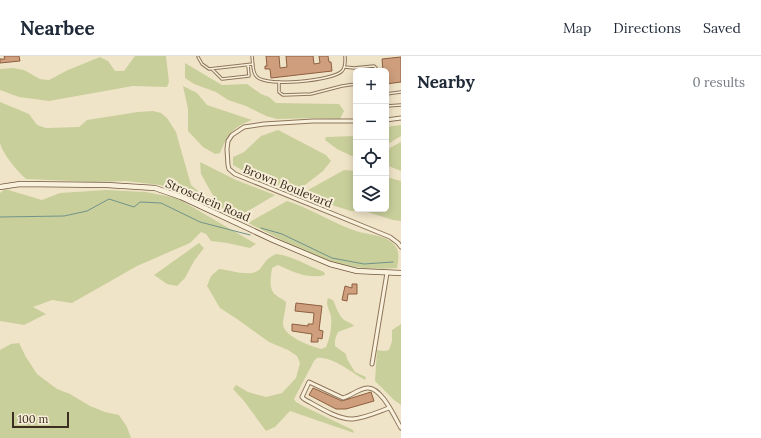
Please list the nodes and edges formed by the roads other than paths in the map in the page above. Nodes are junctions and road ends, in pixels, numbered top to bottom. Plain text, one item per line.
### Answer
1 (252, 56) edge
2 (345, 56) edge
3 (198, 57) edge
4 (253, 64) junction
5 (248, 65) junction
6 (345, 67) junction
7 (211, 68) junction
8 (354, 68) edge
9 (354, 68) edge
10 (376, 68) edge
11 (279, 82) junction
12 (353, 84) edge
13 (401, 92) edge
14 (389, 94) edge
15 (401, 105) edge
16 (389, 106) edge
17 (401, 118) edge
18 (353, 120) edge
19 (389, 120) edge
20 (0, 187) edge
21 (401, 247) edge
22 (387, 272) junction
23 (401, 273) edge
24 (372, 364) dead end
25 (389, 408) junction
26 (401, 428) edge

1 - 4 lane
2 - 6 lane
3 - 7 lane
4 - 5 lane
4 - 11 lane
5 - 7 lane
5 - 7 lane
6 - 9 lane
6 - 11 lane
8 - 10 lane
11 - 12 lane
13 - 14 lane
15 - 16 lane
17 - 19 street
18 - 21 street, Brown Boulevard
20 - 22 street, Stroschein Road
22 - 23 street, Stroschein Road
22 - 24 street
25 - 25 street
25 - 26 street

